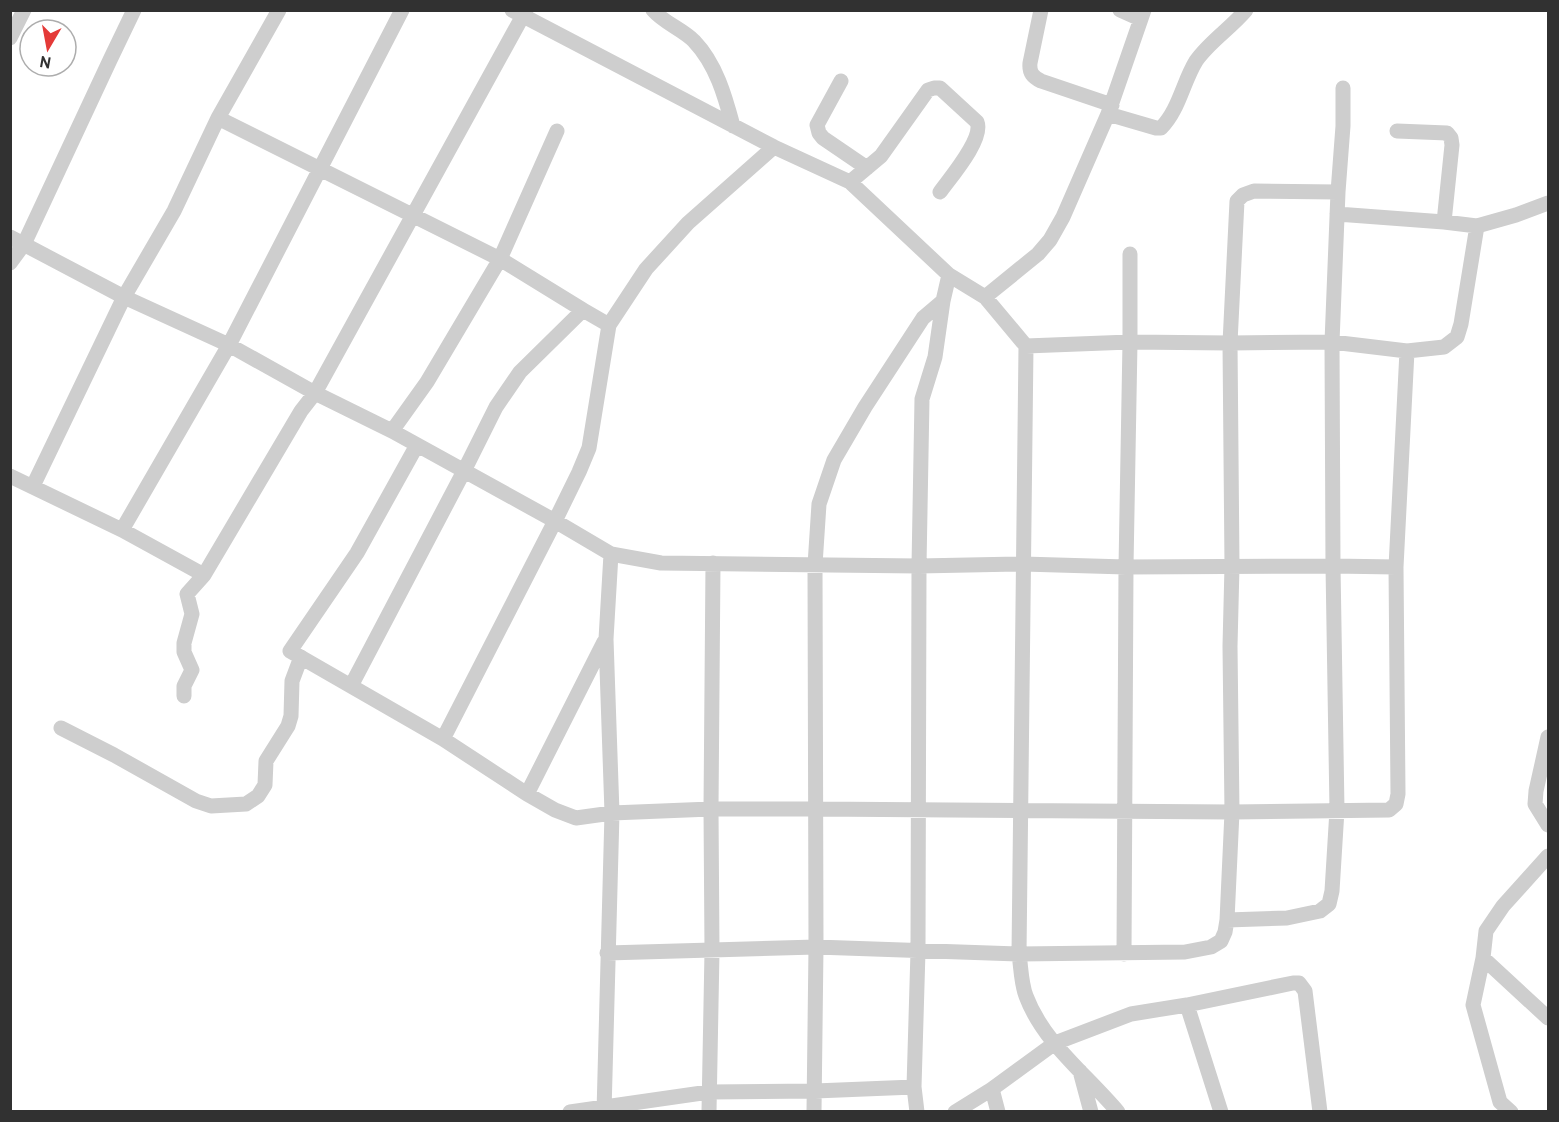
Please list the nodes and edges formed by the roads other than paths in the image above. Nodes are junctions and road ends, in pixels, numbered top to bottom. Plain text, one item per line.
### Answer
1 (24, 10) edge
2 (134, 10) edge
3 (279, 10) edge
4 (402, 10) edge
5 (653, 10) edge
6 (1041, 10) edge
7 (1120, 10) edge
8 (1246, 10) edge
9 (521, 12) edge
10 (1142, 15) edge
11 (10, 38) edge
12 (840, 81) dead end
13 (1343, 88) dead end
14 (1110, 109) junction
15 (218, 118) junction
16 (733, 126) junction
17 (557, 131) dead end
18 (1397, 131) dead end
19 (774, 147) junction
20 (867, 168) junction
21 (319, 169) junction
22 (850, 182) junction
23 (940, 192) dead end
24 (1338, 192) junction
25 (1548, 203) edge
26 (1337, 214) junction
27 (412, 215) junction
28 (1444, 222) junction
29 (1477, 226) junction
30 (17, 240) edge
31 (1130, 254) dead end
32 (500, 259) junction
33 (10, 263) edge
34 (949, 275) junction
35 (124, 297) junction
36 (985, 297) junction
37 (943, 301) junction
38 (583, 310) junction
39 (609, 325) junction
40 (1130, 342) junction
41 (1332, 342) junction
42 (1230, 344) junction
43 (229, 345) junction
44 (1026, 346) junction
45 (1407, 351) junction
46 (315, 393) junction
47 (392, 431) junction
48 (417, 445) junction
49 (464, 471) junction
50 (10, 476) edge
51 (33, 486) junction
52 (555, 521) junction
53 (122, 530) junction
54 (611, 554) junction
55 (713, 563) junction
56 (1023, 564) junction
57 (816, 565) junction
58 (919, 566) junction
59 (1232, 566) junction
60 (1333, 566) junction
61 (1126, 567) junction
62 (1396, 567) junction
63 (204, 574) junction
64 (606, 639) junction
65 (301, 657) junction
66 (351, 686) junction
67 (184, 696) dead end
68 (61, 728) dead end
69 (1548, 737) edge
70 (443, 739) junction
71 (527, 794) junction
72 (815, 808) junction
73 (711, 809) junction
74 (919, 809) junction
75 (1020, 810) junction
76 (1337, 810) junction
77 (1126, 811) junction
78 (1232, 812) junction
79 (612, 813) junction
80 (1548, 825) edge
81 (1548, 856) edge
82 (1227, 920) junction
83 (816, 947) junction
84 (712, 951) junction
85 (918, 951) junction
86 (607, 953) junction
87 (1019, 954) junction
88 (1124, 954) junction
89 (1483, 958) junction
90 (1187, 1005) junction
91 (1546, 1011) edge
92 (1055, 1043) junction
93 (1079, 1070) junction
94 (914, 1087) junction
95 (992, 1089) junction
96 (815, 1091) junction
97 (709, 1092) junction
98 (604, 1109) edge
99 (570, 1112) edge
100 (709, 1112) edge
101 (814, 1112) edge
102 (917, 1112) edge
103 (956, 1112) edge
104 (998, 1112) edge
105 (1091, 1112) edge
106 (1118, 1112) edge
107 (1221, 1112) edge
108 (1320, 1112) edge
109 (1511, 1112) edge

1 - 11 street
2 - 30 street
3 - 15 street
4 - 21 street
5 - 16 street
6 - 14 street
7 - 10 street
8 - 14 street
9 - 16 street
9 - 27 street
10 - 14 street
12 - 20 street
13 - 24 street
14 - 36 street
15 - 21 street
15 - 35 street
16 - 19 street
17 - 32 street
18 - 28 street
19 - 22 street
19 - 39 street
20 - 22 street
20 - 23 street
21 - 27 street
21 - 43 street
22 - 34 street
24 - 26 street
24 - 42 street
25 - 29 street
26 - 28 street
26 - 41 street
27 - 32 street
27 - 46 street
28 - 29 street
29 - 45 street
30 - 33 street
30 - 35 street
31 - 40 street
32 - 38 street
32 - 47 street
34 - 36 street
34 - 37 street
35 - 43 street
35 - 51 street
36 - 44 street
37 - 57 street
37 - 58 street
38 - 39 street
38 - 49 street
39 - 52 street
40 - 42 street
40 - 44 street
40 - 61 street
41 - 42 street
41 - 45 street
41 - 60 street
42 - 59 street
43 - 46 street
43 - 53 street
44 - 56 street
45 - 62 street
46 - 47 street
46 - 63 street
47 - 48 street
48 - 49 street
48 - 65 street
49 - 52 street
49 - 66 street
50 - 51 street
51 - 53 street
52 - 54 street
52 - 70 street
53 - 63 street
54 - 55 street
54 - 64 street
55 - 57 street
55 - 73 street
56 - 58 street
56 - 61 street
56 - 75 street
57 - 58 street
57 - 72 street
58 - 74 street
59 - 60 street
59 - 61 street
59 - 78 street
60 - 62 street
60 - 76 street
61 - 77 street
62 - 76 street
63 - 67 street
64 - 71 street
64 - 79 street
65 - 66 street
65 - 68 street
66 - 70 street
69 - 80 street
70 - 71 street
71 - 79 street
72 - 73 street
72 - 74 street
72 - 83 street
73 - 79 street
73 - 84 street
74 - 75 street
74 - 85 street
75 - 77 street
75 - 87 street
76 - 78 street
76 - 82 street
77 - 78 street
77 - 88 street
78 - 82 street
79 - 86 street
81 - 89 street
82 - 88 street
83 - 84 street
83 - 85 street
83 - 96 street
84 - 86 street
84 - 97 street
85 - 87 street
85 - 94 street
86 - 98 street
87 - 88 street
87 - 92 street
89 - 91 street
89 - 109 street
90 - 92 street
90 - 107 street
90 - 108 street
92 - 93 street
92 - 95 street
93 - 105 street
93 - 106 street
94 - 96 street
94 - 102 street
95 - 103 street
95 - 104 street
96 - 97 street
96 - 101 street
97 - 98 street
97 - 100 street
98 - 99 street

